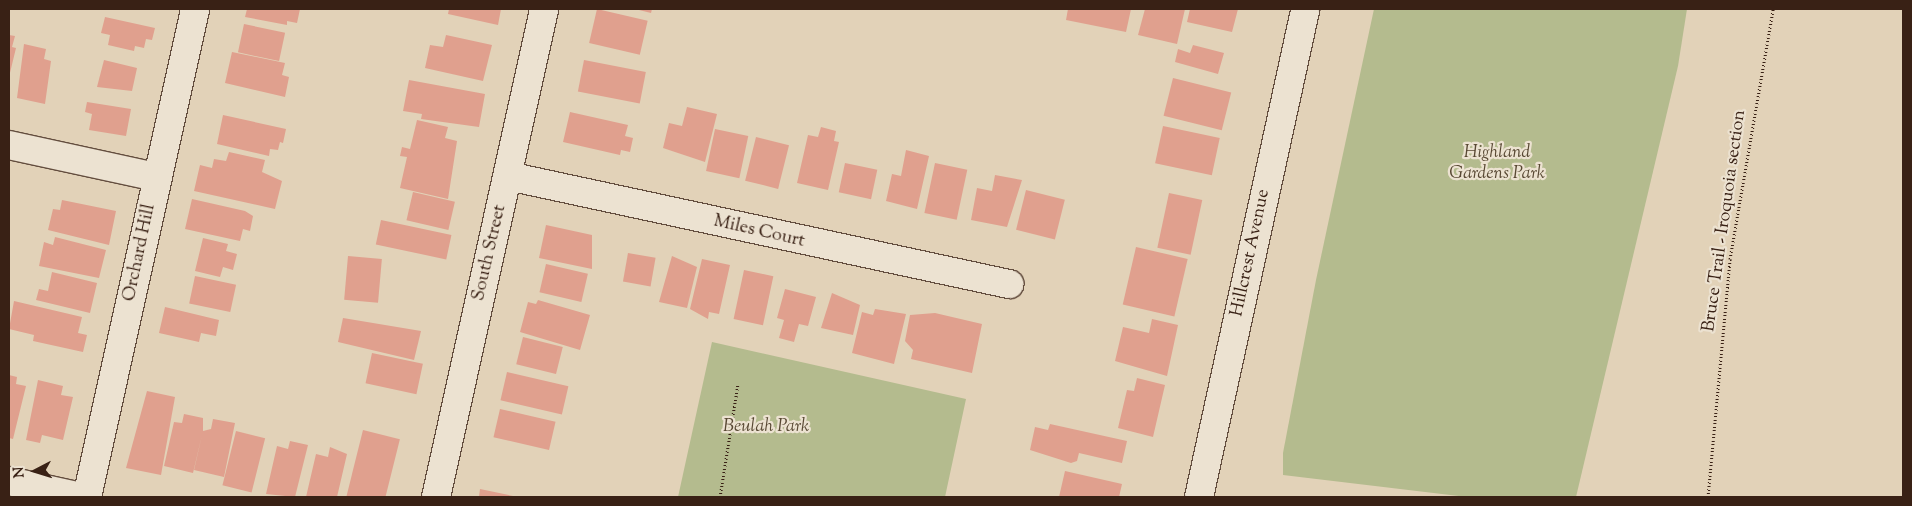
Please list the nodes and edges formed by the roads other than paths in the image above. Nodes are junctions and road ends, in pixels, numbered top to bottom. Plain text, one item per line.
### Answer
1 (195, 9) edge
2 (544, 9) edge
3 (1305, 9) edge
4 (9, 145) edge
5 (508, 176) junction
6 (156, 177) junction
7 (1010, 284) dead end
8 (9, 481) edge
9 (82, 497) edge
10 (87, 497) edge
11 (436, 497) edge
12 (1199, 497) edge

1 - 6 street, Orchard Hill
2 - 5 street, South Street
3 - 12 street, Hillcrest Avenue
4 - 6 street
5 - 7 street, Miles Court
5 - 11 street, South Street
6 - 10 street, Orchard Hill
8 - 9 street

